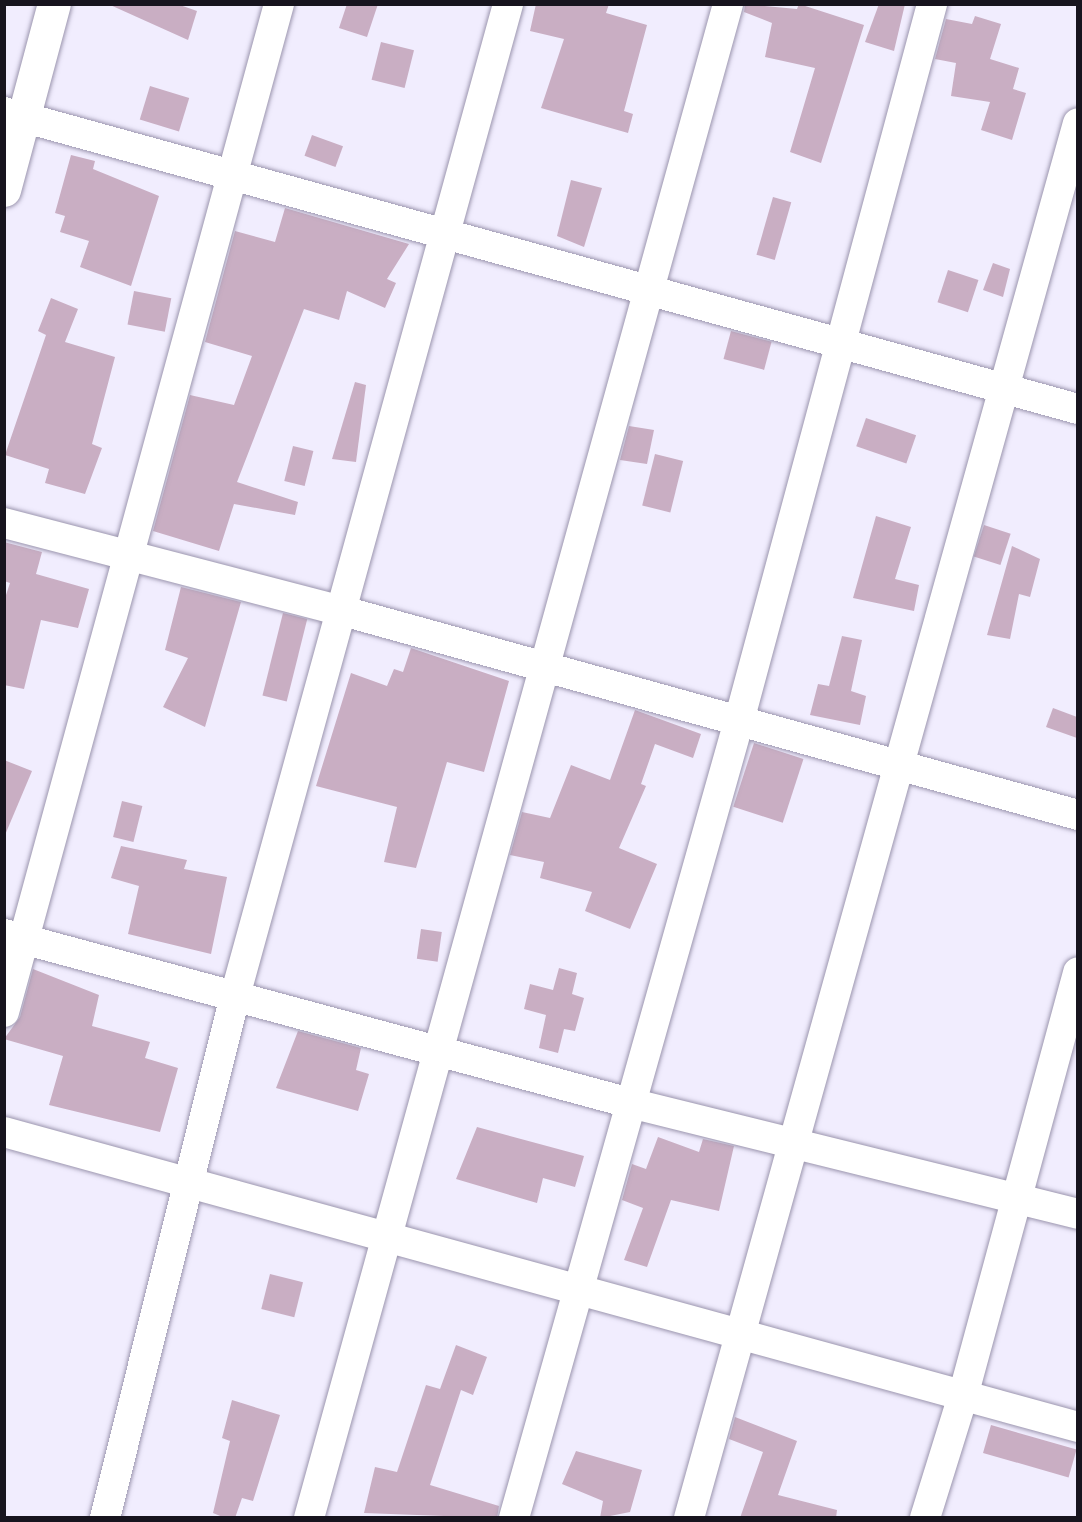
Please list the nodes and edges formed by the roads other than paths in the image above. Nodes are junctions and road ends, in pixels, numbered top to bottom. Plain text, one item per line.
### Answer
1 (54, 4) edge
2 (279, 4) edge
3 (508, 4) edge
4 (728, 4) edge
5 (932, 4) edge
6 (14, 115) edge
7 (1077, 130) edge
8 (234, 176) junction
9 (4, 190) edge
10 (442, 234) junction
11 (647, 291) junction
12 (840, 341) junction
13 (1004, 387) junction
14 (1077, 410) edge
15 (4, 523) edge
16 (129, 557) junction
17 (343, 611) junction
18 (542, 667) junction
19 (739, 722) junction
20 (899, 765) junction
21 (1077, 815) edge
22 (14, 936) edge
23 (1077, 972) edge
24 (235, 996) junction
25 (4, 1012) edge
26 (440, 1052) junction
27 (630, 1103) junction
28 (4, 1132) edge
29 (794, 1145) junction
30 (187, 1183) junction
31 (1017, 1198) junction
32 (1077, 1214) edge
33 (389, 1236) junction
34 (576, 1290) junction
35 (740, 1336) junction
36 (963, 1396) junction
37 (1077, 1427) edge
38 (105, 1518) edge
39 (309, 1518) edge
40 (514, 1518) edge
41 (689, 1518) edge
42 (925, 1518) edge

1 - 6 street
2 - 8 street
3 - 10 street
4 - 11 street
5 - 12 street
6 - 8 street
6 - 9 street
7 - 13 street
8 - 10 street
8 - 16 street
10 - 11 street
10 - 17 street
11 - 12 street
11 - 18 street
12 - 13 street
12 - 19 street
13 - 14 street
13 - 20 street
15 - 16 street
16 - 17 street
16 - 22 street
17 - 18 street
17 - 24 street
18 - 19 street
18 - 26 street
19 - 20 street
19 - 27 street
20 - 21 street
20 - 29 street
22 - 24 street
22 - 25 street
23 - 31 street
24 - 26 street
24 - 30 street
26 - 27 street
26 - 33 street
27 - 29 street
27 - 34 street
28 - 30 street
29 - 31 street
29 - 35 street
30 - 33 street
30 - 38 street
31 - 32 street
31 - 36 street
33 - 34 street
33 - 39 street
34 - 35 street
34 - 40 street
35 - 36 street
35 - 41 street
36 - 37 street
36 - 42 street

